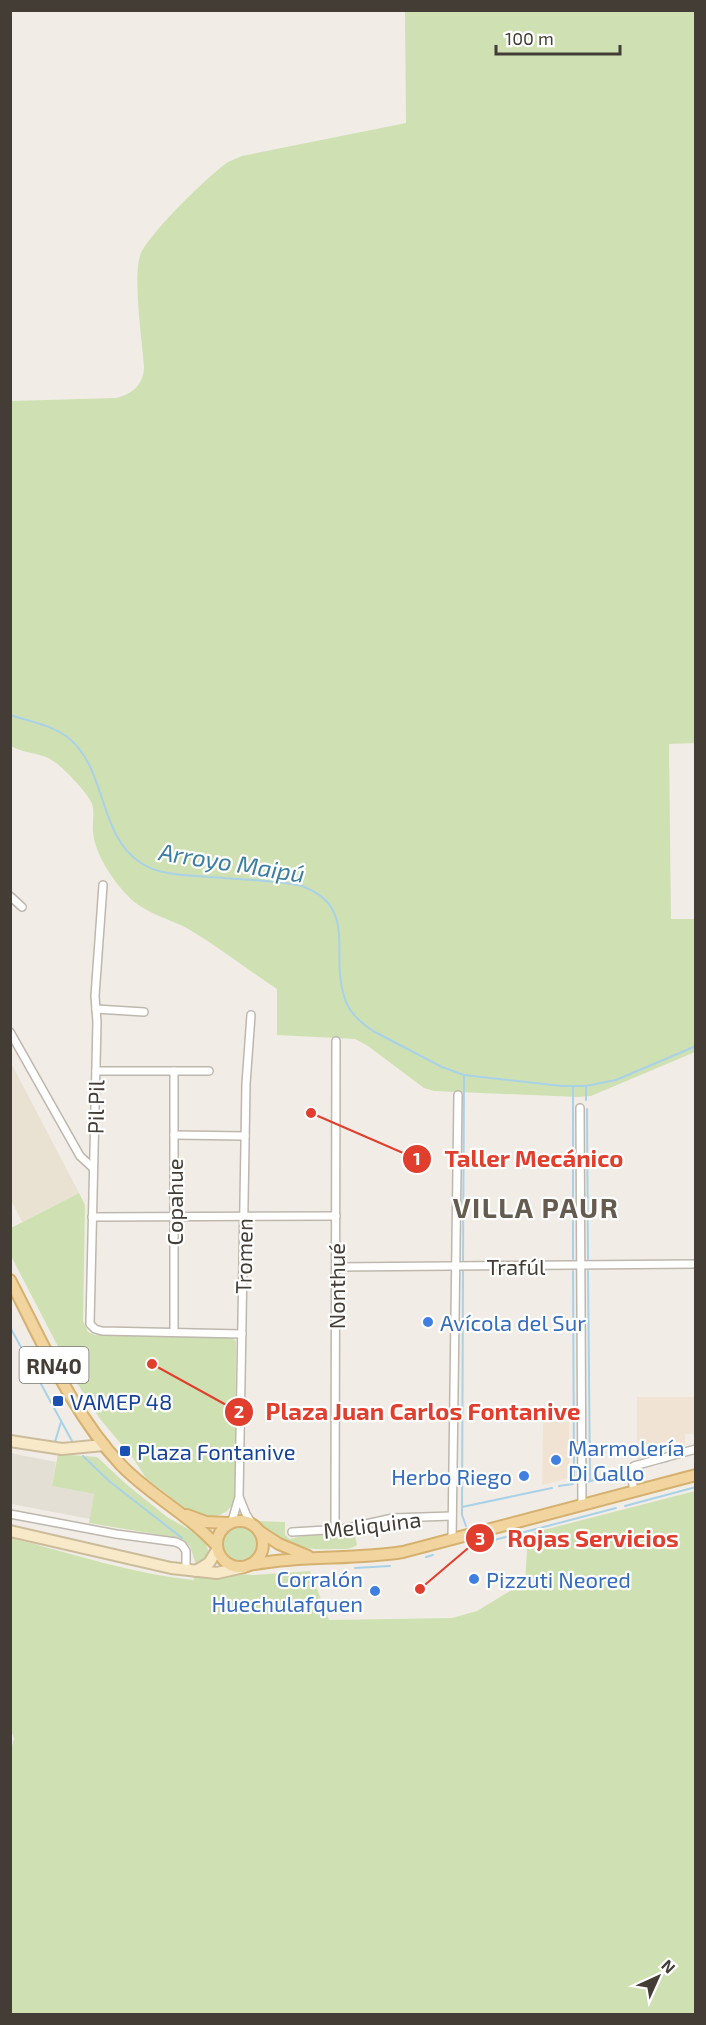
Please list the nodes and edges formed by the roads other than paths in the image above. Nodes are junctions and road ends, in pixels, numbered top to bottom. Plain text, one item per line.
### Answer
1 (103, 885) dead end
2 (10, 896) edge
3 (22, 907) dead end
4 (96, 1009) junction
5 (144, 1012) dead end
6 (251, 1015) dead end
7 (10, 1032) edge
8 (336, 1041) dead end
9 (96, 1071) junction
10 (174, 1071) junction
11 (209, 1071) dead end
12 (458, 1095) dead end
13 (580, 1108) dead end
14 (174, 1135) junction
15 (245, 1136) junction
16 (93, 1168) junction
17 (244, 1216) junction
18 (336, 1216) junction
19 (92, 1217) junction
20 (174, 1217) junction
21 (696, 1264) edge
22 (581, 1265) junction
23 (456, 1266) junction
24 (336, 1267) junction
25 (10, 1281) edge
26 (174, 1332) junction
27 (242, 1334) junction
28 (10, 1441) edge
29 (104, 1445) junction
30 (696, 1449) edge
31 (696, 1475) edge
32 (634, 1492) junction
33 (239, 1497) junction
34 (582, 1506) junction
35 (171, 1508) junction
36 (10, 1514) edge
37 (452, 1516) junction
38 (230, 1522) junction
39 (256, 1527) junction
40 (335, 1530) junction
41 (10, 1531) edge
42 (292, 1532) dead end
43 (452, 1540) junction
44 (217, 1547) junction
45 (314, 1558) junction
46 (247, 1566) junction
47 (191, 1570) junction

1 - 4 street, Pil Pil
2 - 3 street
4 - 5 street
4 - 9 street, Pil Pil
6 - 15 street, Tromen
7 - 16 street
8 - 18 street, Nonthué
9 - 10 street
9 - 16 street, Pil Pil
10 - 11 street
10 - 14 street, Copahue
12 - 23 street
13 - 22 street
14 - 15 street
14 - 20 street, Copahue
15 - 17 street, Tromen
16 - 19 street, Pil Pil
17 - 18 street
17 - 20 street
17 - 27 street, Tromen
18 - 24 street, Nonthué
19 - 20 street
19 - 26 street, Pil Pil
20 - 26 street, Copahue
21 - 22 street, Trafúl
22 - 23 street, Trafúl
22 - 34 street
23 - 24 street, Trafúl
23 - 37 street
24 - 40 street, Nonthué
25 - 29 main road, RN40
26 - 27 street
27 - 33 street, Tromen
28 - 29 street
29 - 35 main road, RN40
30 - 32 street
31 - 32 main road, RN40
32 - 34 main road, RN40
33 - 38 street, Tromen
33 - 39 street, Tromen
34 - 43 main road, RN40
35 - 38 main road, RN40
35 - 44 main road, RN40
36 - 47 street
37 - 40 street, Meliquina
37 - 43 street
38 - 39 main road, RN40
38 - 44 main road
39 - 45 main road, RN40
39 - 46 main road
40 - 42 street, Meliquina
41 - 47 street
43 - 45 main road, RN40
44 - 46 main road, RN40
44 - 47 street
45 - 46 main road, RN40
46 - 47 street

